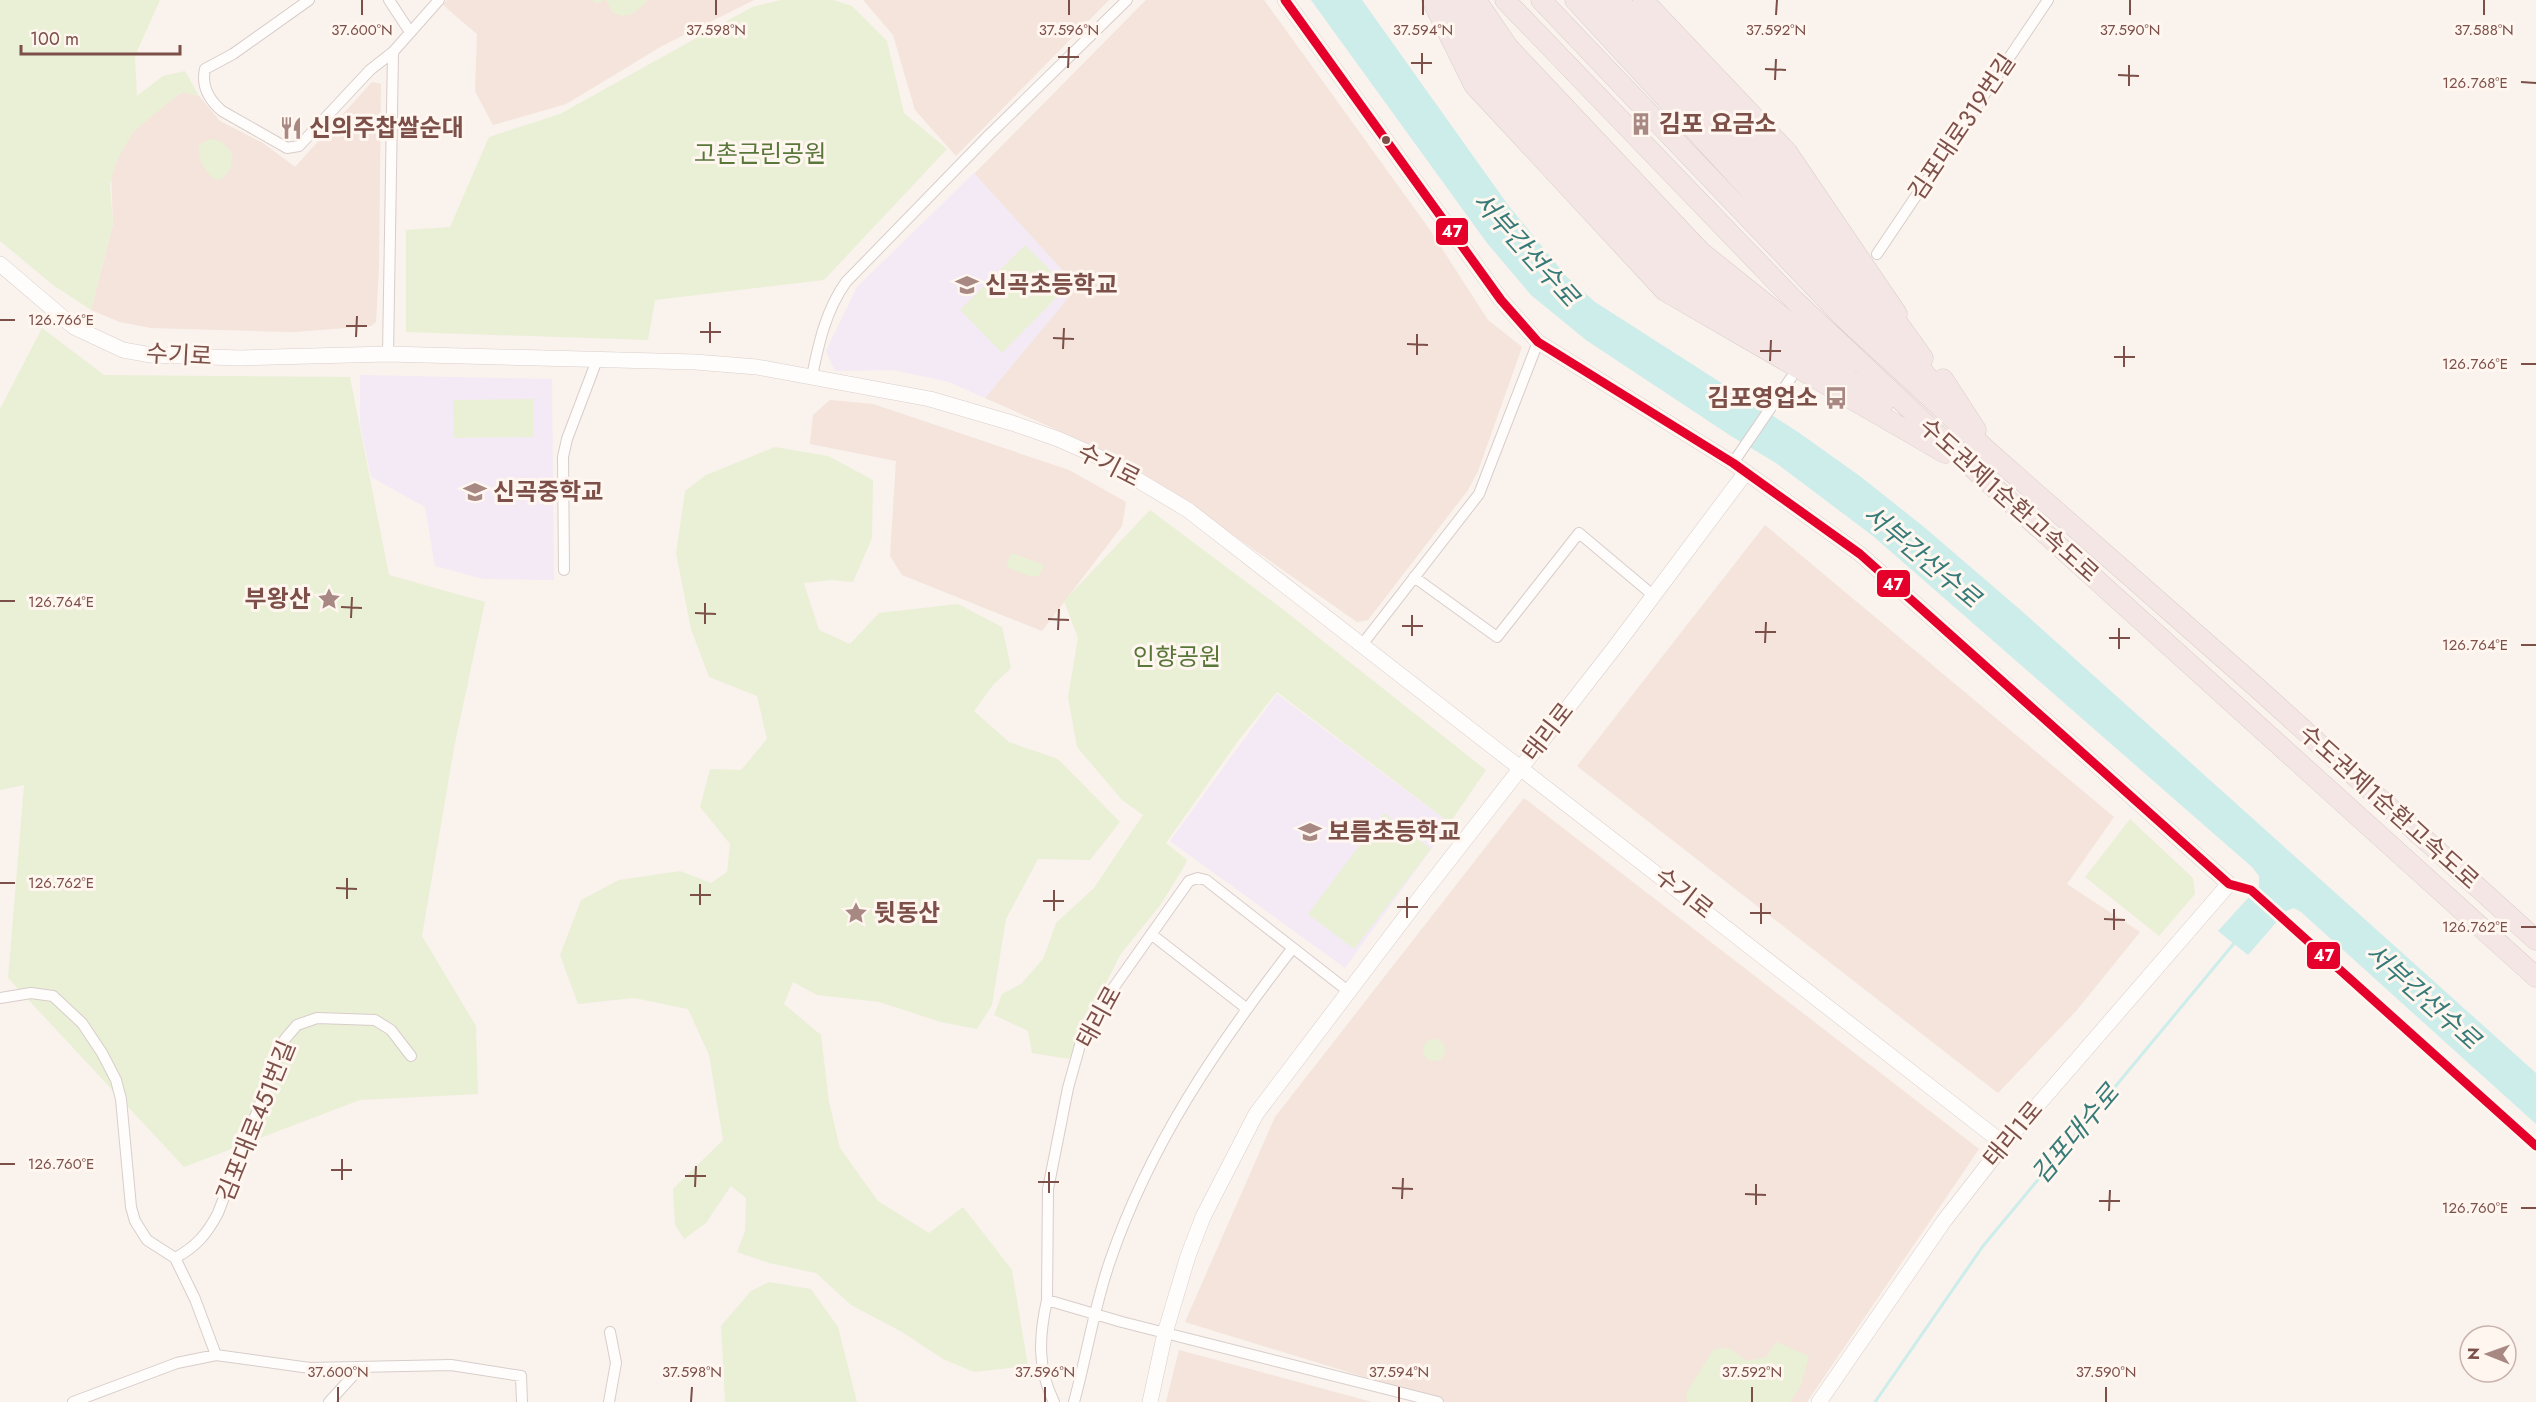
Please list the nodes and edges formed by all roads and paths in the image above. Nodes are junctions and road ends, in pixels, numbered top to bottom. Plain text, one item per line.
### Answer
1 (309, 0) edge
2 (389, 0) edge
3 (439, 0) edge
4 (1127, 0) edge
5 (1285, 0) edge
6 (1432, 0) edge
7 (1439, 0) edge
8 (1446, 0) edge
9 (1454, 0) edge
10 (1461, 0) edge
11 (1468, 0) edge
12 (1476, 0) edge
13 (1485, 0) edge
14 (1506, 0) edge
15 (1541, 0) edge
16 (1575, 0) edge
17 (1585, 0) edge
18 (1595, 0) edge
19 (1607, 0) edge
20 (1618, 0) edge
21 (1631, 0) edge
22 (1643, 0) edge
23 (1656, 0) edge
24 (2046, 3) edge
25 (411, 32) junction
26 (393, 52) junction
27 (1877, 254) dead end
28 (0, 264) edge
29 (1538, 342) junction
30 (388, 354) junction
31 (597, 360) junction
32 (812, 376) junction
33 (1791, 378) dead end
34 (1990, 453) junction
35 (1740, 462) junction
36 (1977, 472) junction
37 (564, 570) dead end
38 (1414, 578) junction
39 (1654, 596) junction
40 (1361, 646) junction
41 (1521, 767) junction
42 (2229, 884) junction
43 (1151, 934) junction
44 (2536, 940) edge
45 (1292, 949) junction
46 (2536, 977) edge
47 (1348, 991) junction
48 (0, 998) edge
49 (1246, 1008) junction
50 (411, 1056) dead end
51 (2004, 1144) junction
52 (2536, 1146) edge
53 (175, 1258) junction
54 (1047, 1300) junction
55 (1094, 1314) junction
56 (610, 1332) dead end
57 (1165, 1333) junction
58 (216, 1355) junction
59 (359, 1369) junction
60 (73, 1402) edge
61 (329, 1402) edge
62 (522, 1402) edge
63 (609, 1402) edge
64 (1054, 1402) edge
65 (1074, 1402) edge
66 (1150, 1402) edge
67 (1438, 1402) edge
68 (1819, 1402) edge

1 - 26 street
2 - 25 street
3 - 25 street
4 - 32 street
5 - 29 street
6 - 36 highway
7 - 36 highway
8 - 36 highway
9 - 36 highway
10 - 36 highway
11 - 36 highway
12 - 36 highway
13 - 36 highway
14 - 36 highway, 수도권제1순환고속도로
15 - 34 highway, 수도권제1순환고속도로
16 - 34 highway
17 - 34 highway
18 - 34 highway
19 - 34 highway
20 - 34 highway
21 - 34 highway
22 - 34 highway
23 - 34 highway
24 - 27 street, 김포대로319번길
25 - 26 street
26 - 30 street
28 - 30 street, 수기로
29 - 35 street
29 - 38 street
30 - 31 street, 수기로
31 - 32 street, 수기로
31 - 37 street
32 - 40 street, 수기로
33 - 35 street
34 - 44 highway, 수도권제1순환고속도로
35 - 39 street, 태리로
35 - 42 street
36 - 46 highway, 수도권제1순환고속도로
38 - 39 street
38 - 40 street
39 - 41 street, 태리로
40 - 41 street, 수기로
41 - 47 street, 태리로
41 - 51 street, 수기로
42 - 51 street, 태리1로
42 - 52 street
43 - 45 street, 태리로
43 - 49 street
43 - 54 street, 태리로
45 - 47 street, 태리로
45 - 49 street
47 - 57 street, 태리로
48 - 53 street
49 - 55 street
50 - 53 street, 김포대로451번길
51 - 68 street, 태리1로
53 - 58 street
54 - 55 street
54 - 64 street, 태리로
55 - 57 street
55 - 65 street
56 - 63 street
57 - 66 street, 태리로
57 - 67 street
58 - 59 street
58 - 60 street
59 - 61 street
59 - 62 street

